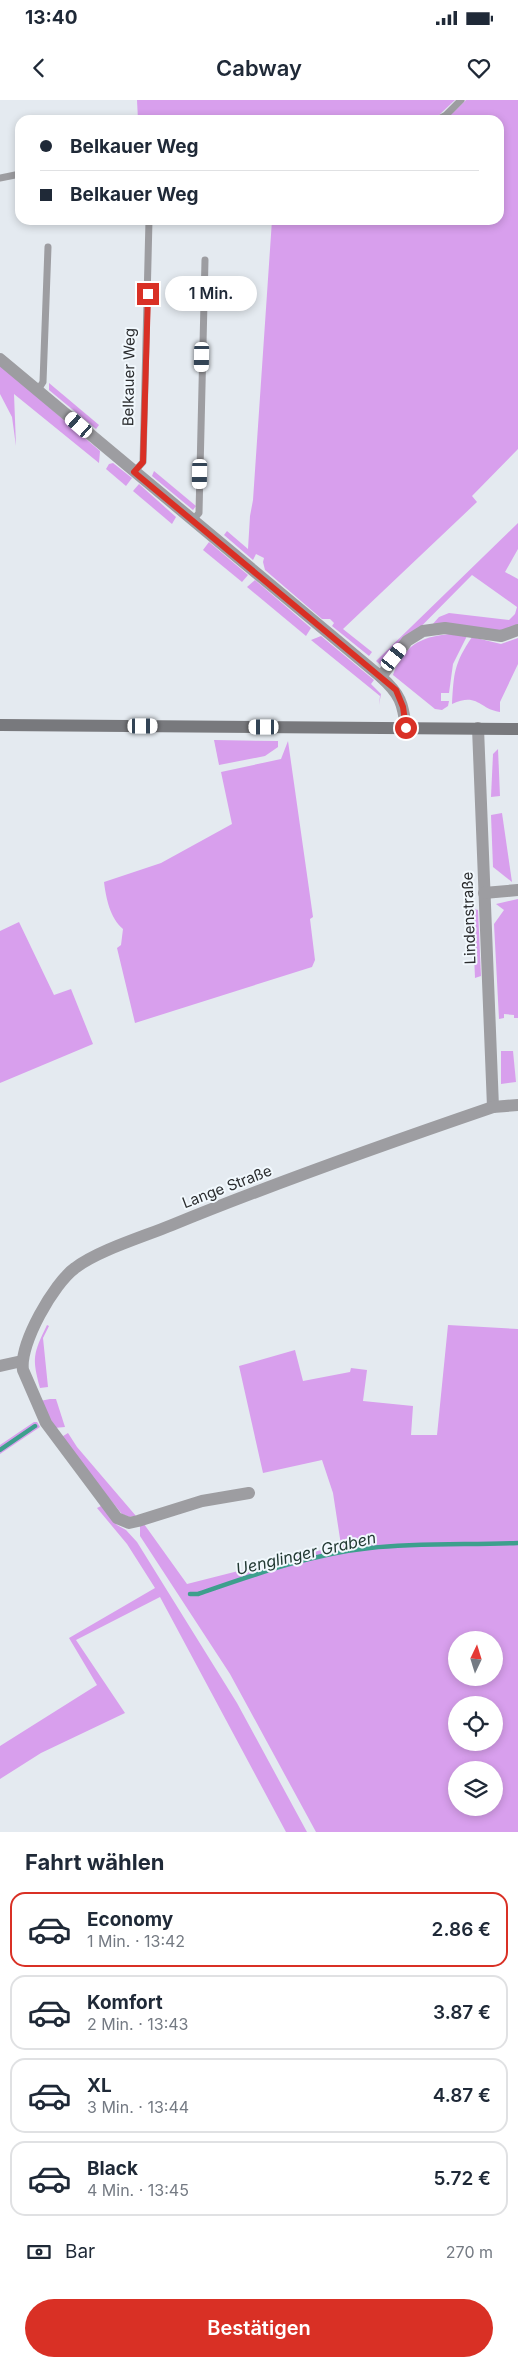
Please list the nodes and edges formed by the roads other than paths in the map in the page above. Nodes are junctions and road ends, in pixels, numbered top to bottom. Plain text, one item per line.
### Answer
1 (461, 100) edge
2 (446, 115) edge
3 (15, 175) edge
4 (0, 178) edge
5 (149, 225) edge
6 (48, 248) dead end
7 (205, 260) dead end
8 (0, 359) edge
9 (38, 390) junction
10 (134, 472) junction
11 (192, 521) junction
12 (518, 630) edge
13 (381, 677) junction
14 (0, 725) edge
15 (406, 728) junction
16 (478, 728) junction
17 (518, 729) edge
18 (518, 890) edge
19 (484, 893) junction
20 (518, 1105) edge
21 (493, 1107) junction
22 (22, 1361) junction
23 (0, 1366) edge
24 (249, 1493) dead end

1 - 2 lane
3 - 4 lane
5 - 10 lane, Belkauer Weg
6 - 9 lane
7 - 11 lane
8 - 9 street
9 - 10 street
10 - 11 street
11 - 13 street
12 - 13 street
13 - 15 street
14 - 15 main road
15 - 16 main road
16 - 17 main road
16 - 19 street, Lindenstraße
18 - 19 street
19 - 21 street, Lindenstraße
20 - 21 street, Lange Straße
21 - 22 street, Lange Straße
22 - 23 street
22 - 24 street

